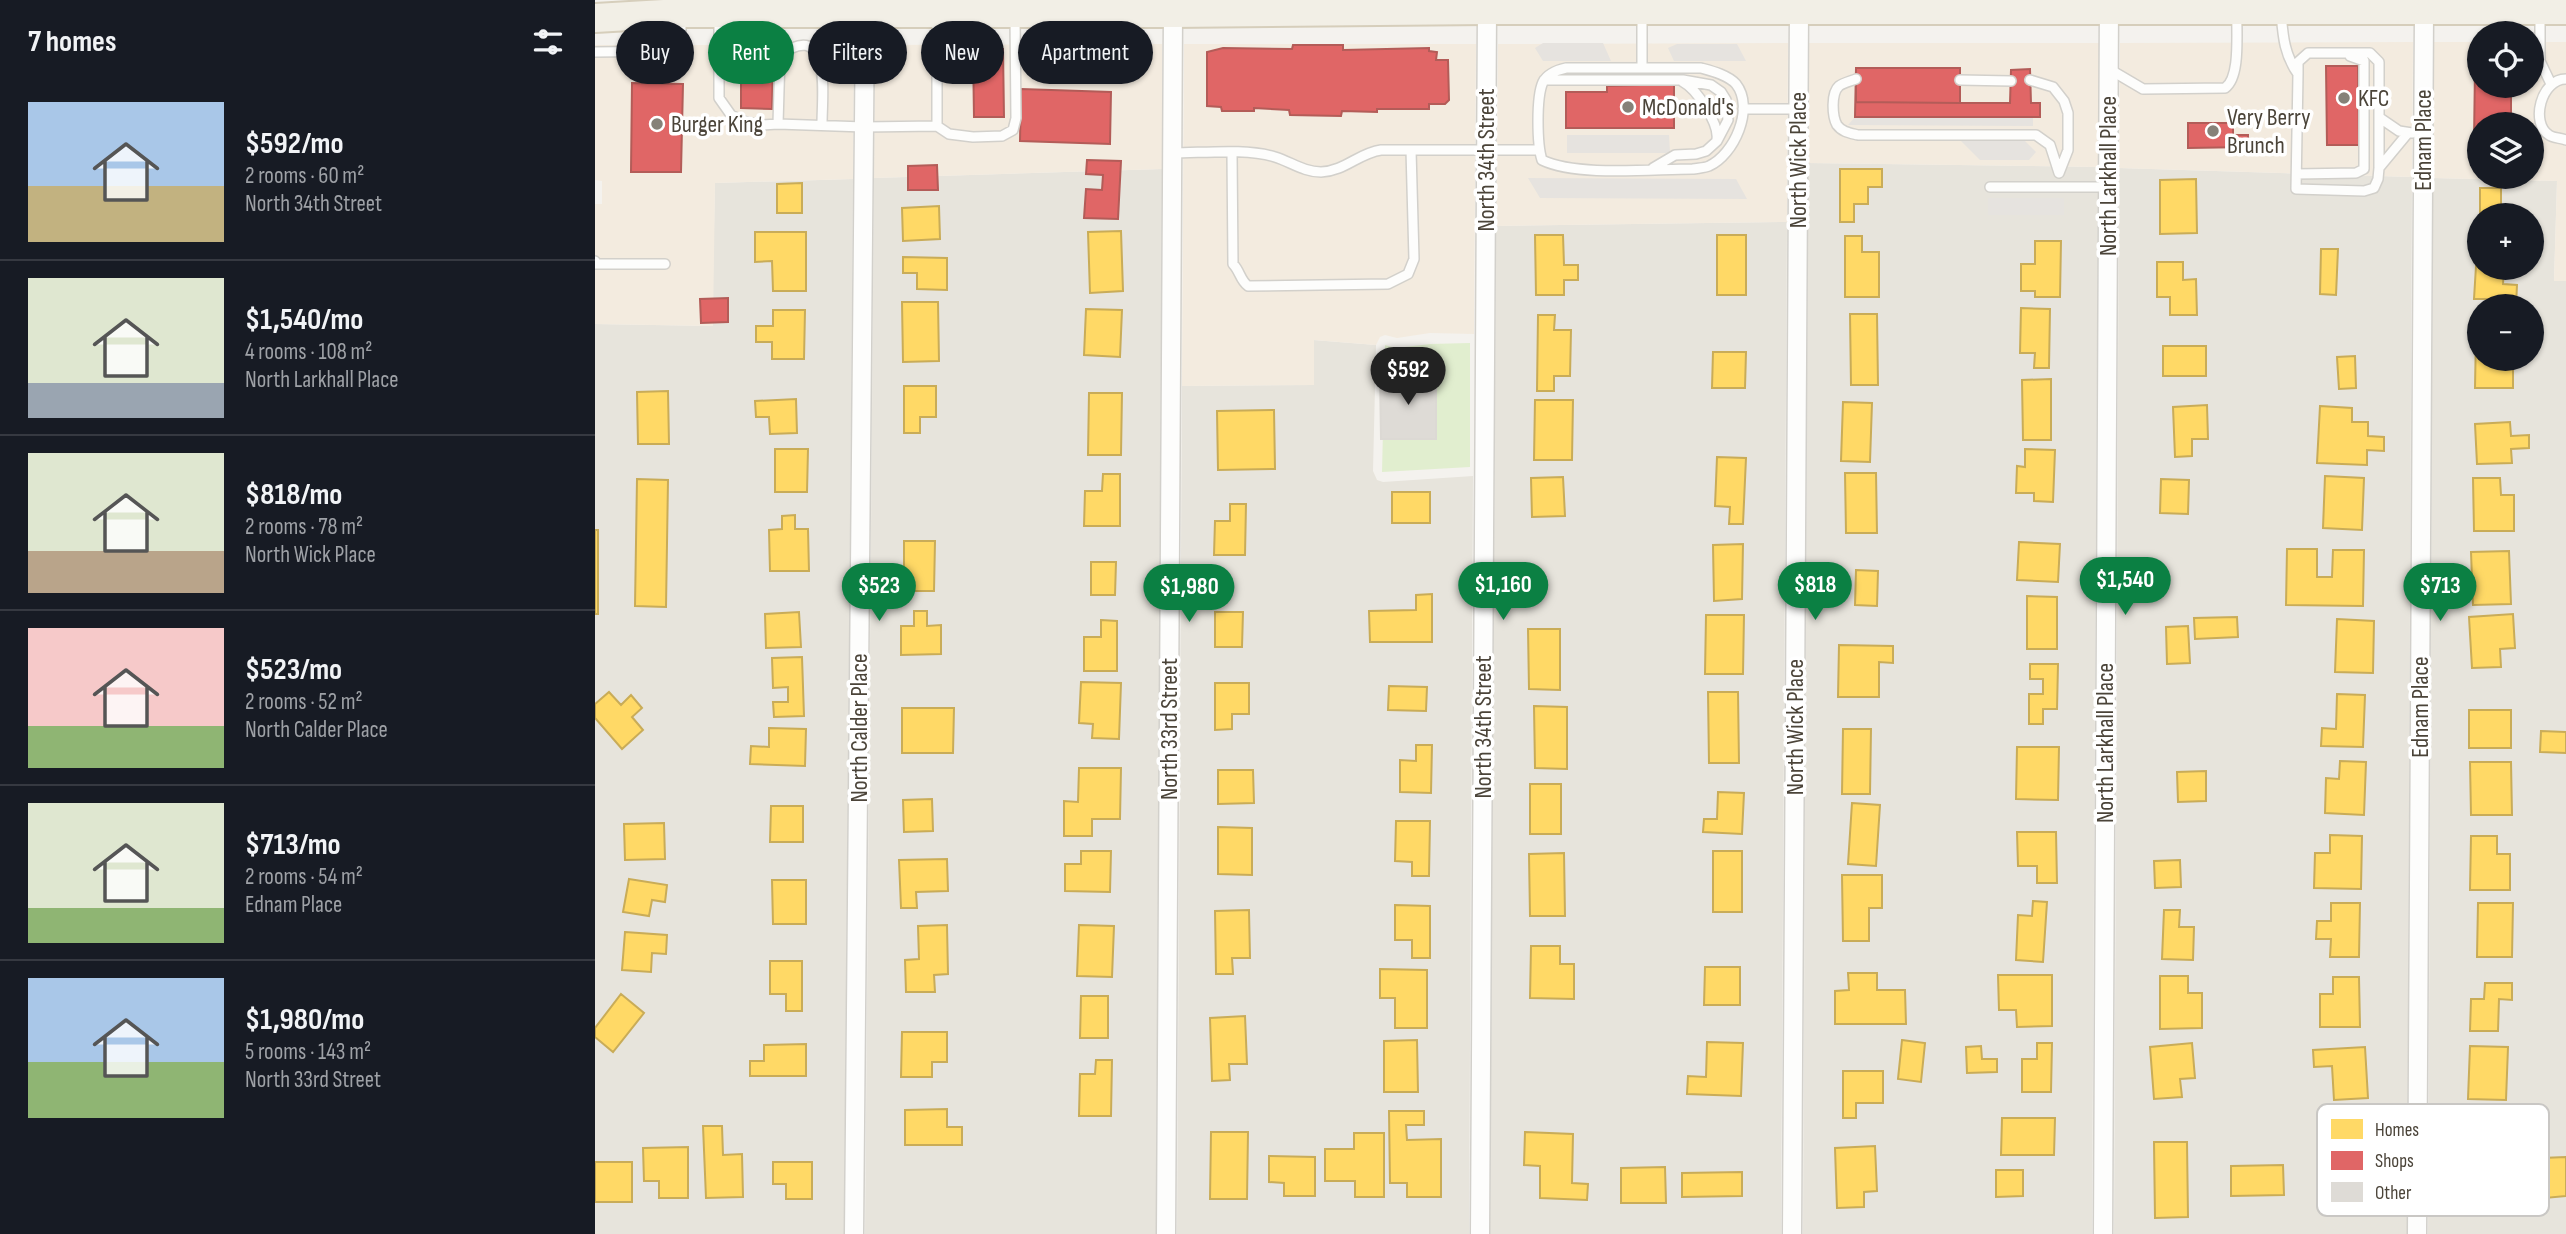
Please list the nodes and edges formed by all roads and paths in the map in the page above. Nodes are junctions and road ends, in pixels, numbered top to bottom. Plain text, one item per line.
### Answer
1 (1498, 5) edge
2 (2109, 5) edge
3 (868, 6) edge
4 (2432, 6) edge
5 (1642, 10) junction
6 (1798, 10) junction
7 (2553, 10) edge
8 (2237, 11) junction
9 (2281, 11) junction
10 (681, 13) junction
11 (937, 13) junction
12 (1015, 13) junction
13 (1173, 13) junction
14 (719, 14) junction
15 (595, 18) edge
16 (595, 52) edge
17 (2340, 53) junction
18 (1642, 68) junction
19 (2109, 69) junction
20 (2298, 74) junction
21 (1856, 79) dead end
22 (2566, 79) edge
23 (1544, 80) junction
24 (1680, 80) junction
25 (1960, 80) dead end
26 (2030, 80) dead end
27 (2011, 81) dead end
28 (2551, 84) junction
29 (1743, 109) junction
30 (1798, 109) junction
31 (2380, 118) junction
32 (778, 124) junction
33 (822, 124) junction
34 (937, 126) junction
35 (864, 127) junction
36 (2415, 133) junction
37 (2566, 140) edge
38 (1717, 141) junction
39 (1411, 150) junction
40 (1486, 150) junction
41 (1539, 150) junction
42 (1173, 153) junction
43 (1231, 153) junction
44 (2379, 167) junction
45 (1652, 169) junction
46 (2059, 173) junction
47 (2297, 174) junction
48 (1990, 187) dead end
49 (2059, 187) junction
50 (2108, 187) junction
51 (595, 261) edge
52 (666, 264) dead end
53 (2417, 1104) edge
54 (2417, 1216) edge
55 (855, 1234) edge
56 (1166, 1234) edge
57 (1480, 1234) edge
58 (1792, 1234) edge
59 (2103, 1234) edge
60 (2417, 1234) edge

1 - 5 main road
1 - 13 main road
1 - 40 street, North 34th Street
2 - 6 main road
2 - 8 main road
2 - 19 street, North Larkhall Place
3 - 11 main road
3 - 14 main road
3 - 35 street, North Calder Place
4 - 7 main road
4 - 9 main road
4 - 36 street, Ednam Place
5 - 6 main road
5 - 18 lane
6 - 30 street, North Wick Place
7 - 28 lane
8 - 9 main road
8 - 19 lane
9 - 20 lane
10 - 14 main road
10 - 15 main road
10 - 16 lane
11 - 12 main road
11 - 34 lane
12 - 13 main road
12 - 34 lane
13 - 42 street, North 33rd Street
14 - 32 lane
17 - 20 lane
17 - 31 lane
17 - 47 lane
18 - 23 lane
18 - 29 lane
19 - 50 street, North Larkhall Place
20 - 47 lane
21 - 46 lane
22 - 28 lane
23 - 24 lane
23 - 41 lane
24 - 38 lane
24 - 38 lane
25 - 27 lane
26 - 46 lane
28 - 37 lane
29 - 30 lane
29 - 45 lane
30 - 58 street, North Wick Place
31 - 36 lane
31 - 44 lane
32 - 33 lane
32 - 33 lane
33 - 35 lane
34 - 35 lane
35 - 55 street, North Calder Place
36 - 44 lane
36 - 53 street, Ednam Place
38 - 45 lane
39 - 40 lane
39 - 43 lane
39 - 43 lane
40 - 41 lane
40 - 57 street, North 34th Street
41 - 45 lane
42 - 43 lane
42 - 56 street, North 33rd Street
44 - 47 lane
46 - 49 lane
48 - 49 lane
49 - 50 lane
50 - 59 street, North Larkhall Place
51 - 52 lane
54 - 60 street, Ednam Place

